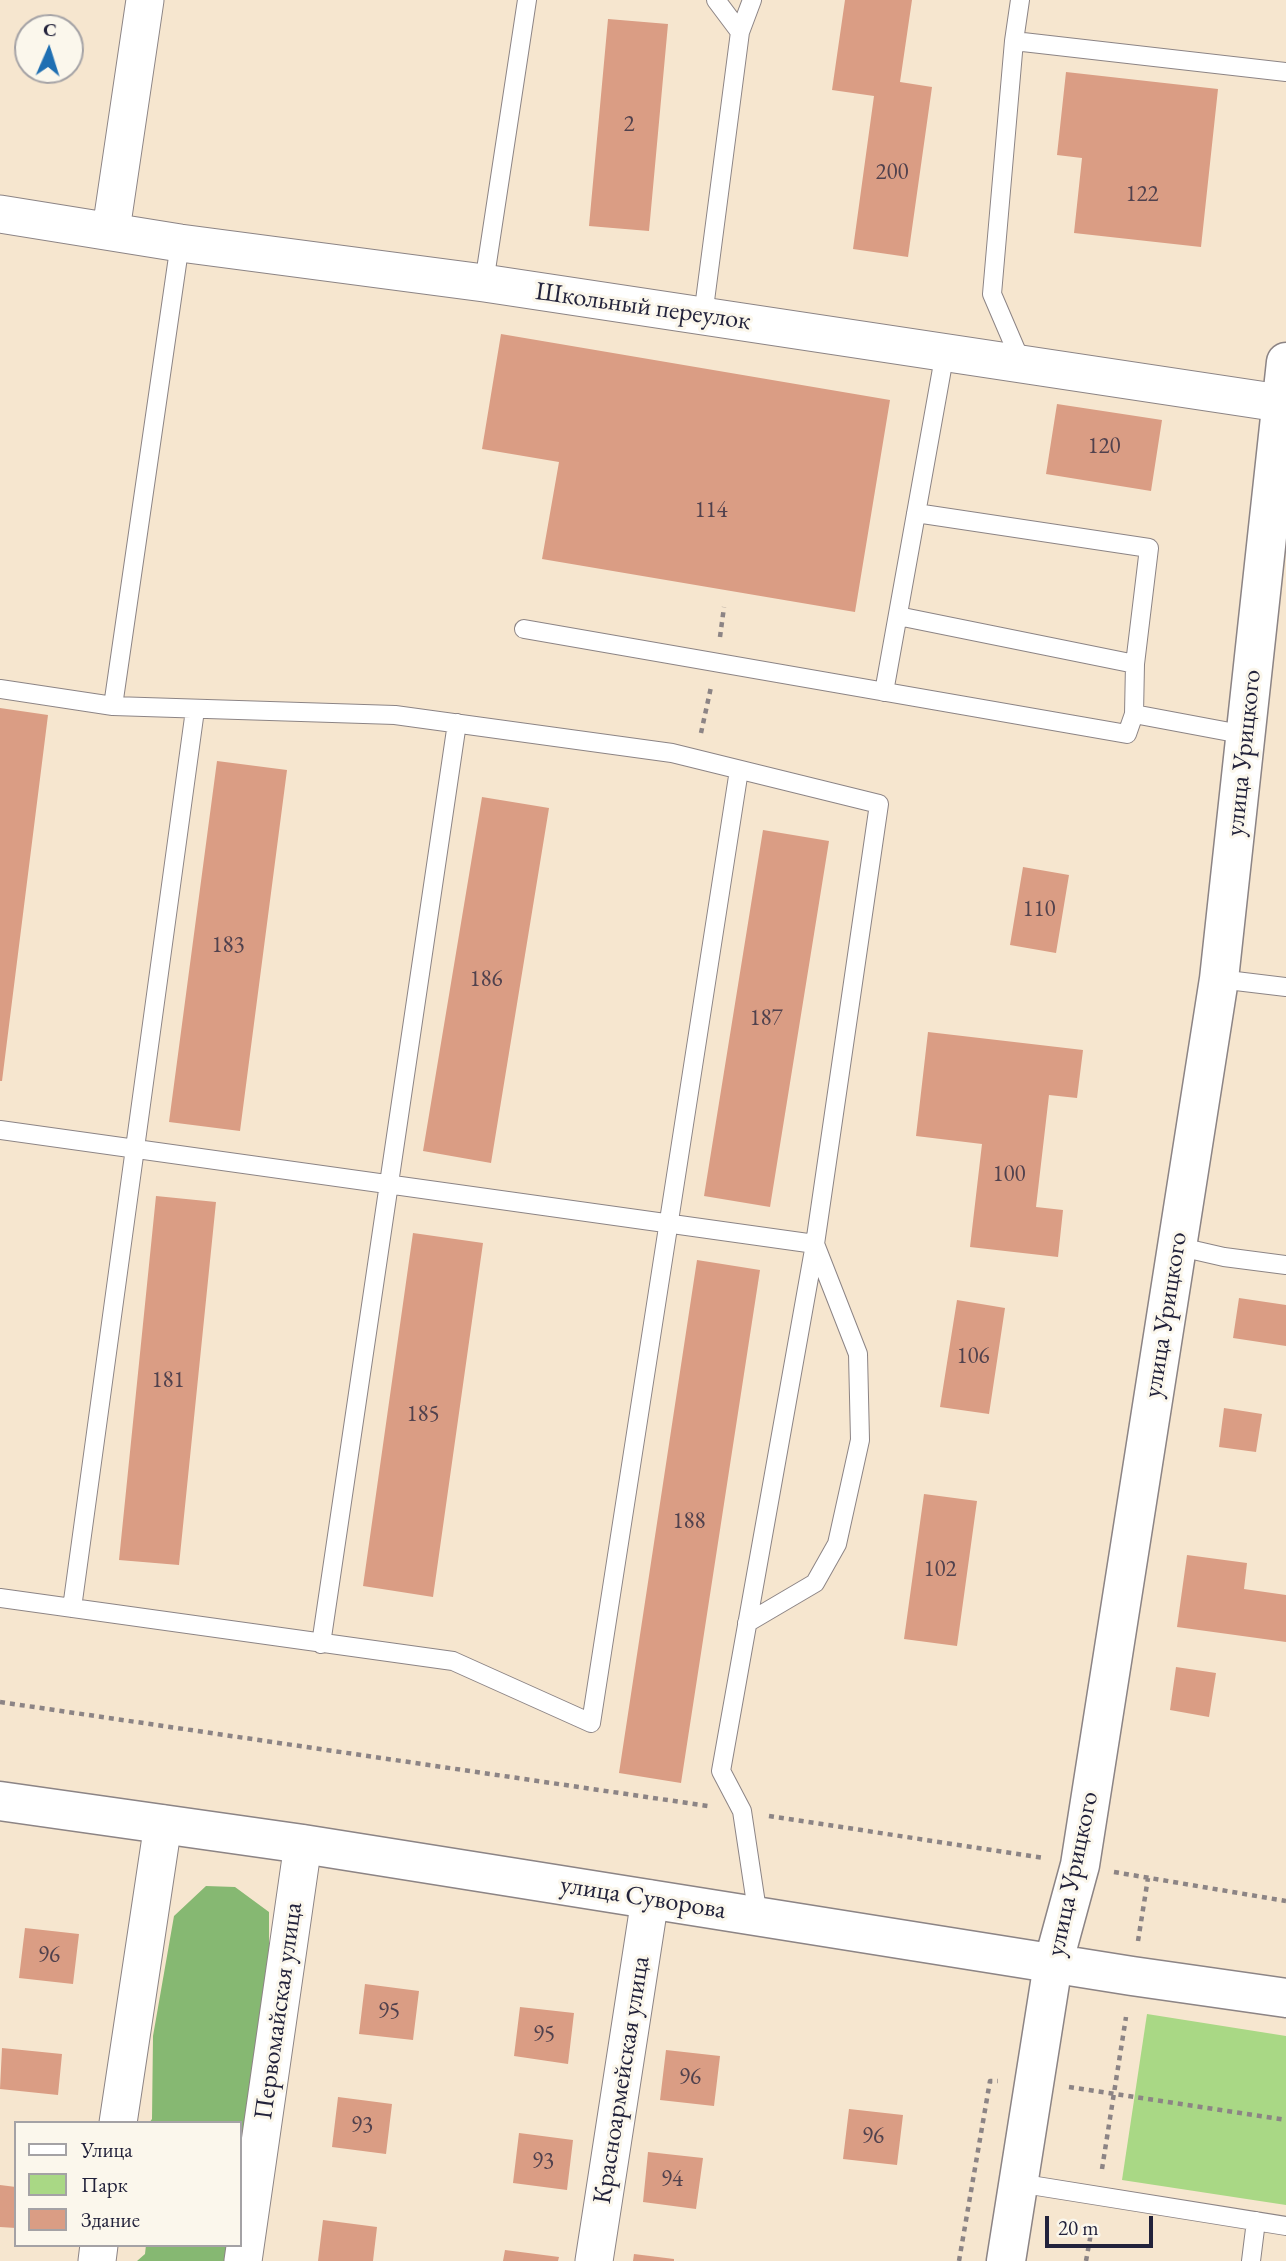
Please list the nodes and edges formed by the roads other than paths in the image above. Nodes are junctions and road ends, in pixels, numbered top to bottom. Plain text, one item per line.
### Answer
1 (145, 0) edge
2 (527, 0) edge
3 (716, 0) edge
4 (752, 0) edge
5 (1020, 0) edge
6 (740, 32) junction
7 (1014, 41) junction
8 (1286, 72) edge
9 (0, 214) edge
10 (111, 230) junction
11 (180, 243) junction
12 (484, 283) junction
13 (703, 316) junction
14 (945, 352) junction
15 (1286, 362) edge
16 (1022, 364) junction
17 (1283, 404) edge
18 (916, 513) junction
19 (898, 616) junction
20 (524, 629) dead end
21 (1135, 664) junction
22 (0, 689) edge
23 (884, 692) junction
24 (113, 706) junction
25 (195, 710) junction
26 (1134, 714) junction
27 (457, 723) junction
28 (1246, 735) junction
29 (739, 770) junction
30 (1219, 979) junction
31 (1286, 987) edge
32 (0, 1130) edge
33 (135, 1149) junction
34 (389, 1184) junction
35 (669, 1223) junction
36 (815, 1244) junction
37 (1176, 1246) junction
38 (1286, 1265) edge
39 (0, 1598) edge
40 (72, 1608) junction
41 (747, 1623) junction
42 (321, 1644) junction
43 (0, 1801) edge
44 (163, 1824) junction
45 (303, 1844) junction
46 (650, 1899) junction
47 (758, 1917) junction
48 (1053, 1964) junction
49 (1286, 1998) edge
50 (118, 2121) edge
51 (1018, 2183) junction
52 (1256, 2221) junction
53 (1286, 2226) edge
54 (243, 2261) edge
55 (594, 2261) edge
56 (1006, 2261) edge
57 (1251, 2261) edge

1 - 10 street
2 - 12 lane
3 - 6 lane
4 - 6 lane
5 - 7 lane
6 - 13 lane
7 - 8 lane
7 - 16 lane
9 - 10 street, Школьный переулок
10 - 11 street, Школьный переулок
11 - 12 street, Школьный переулок
11 - 24 lane
12 - 13 street, Школьный переулок
13 - 14 street, Школьный переулок
14 - 16 street, Школьный переулок
14 - 18 lane
15 - 17 street, улица Урицкого
16 - 17 street, Школьный переулок
17 - 28 street, улица Урицкого
18 - 19 lane
18 - 21 lane
19 - 21 lane
19 - 23 lane
20 - 23 lane
21 - 26 lane
22 - 24 lane
23 - 26 lane
24 - 25 lane
25 - 27 lane
25 - 33 lane
26 - 28 lane
27 - 29 lane
27 - 34 lane
28 - 30 street, улица Урицкого
29 - 35 lane
29 - 36 lane
30 - 31 lane
30 - 37 street, улица Урицкого
32 - 33 lane
33 - 34 lane
33 - 40 lane
34 - 35 lane
34 - 42 lane
35 - 36 lane
35 - 42 lane
36 - 41 lane
36 - 41 lane
37 - 38 lane
37 - 48 street, улица Урицкого
39 - 40 lane
40 - 42 lane
41 - 47 lane
43 - 44 street, улица Суворова
44 - 45 street, улица Суворова
44 - 50 street
45 - 46 street, улица Суворова
45 - 54 street, Первомайская улица
46 - 47 street, улица Суворова
46 - 55 street, Красноармейская улица
47 - 48 street, улица Суворова
48 - 49 street, улица Суворова
48 - 51 street, улица Урицкого
51 - 52 lane
51 - 56 street, улица Урицкого
52 - 53 lane
52 - 57 lane

